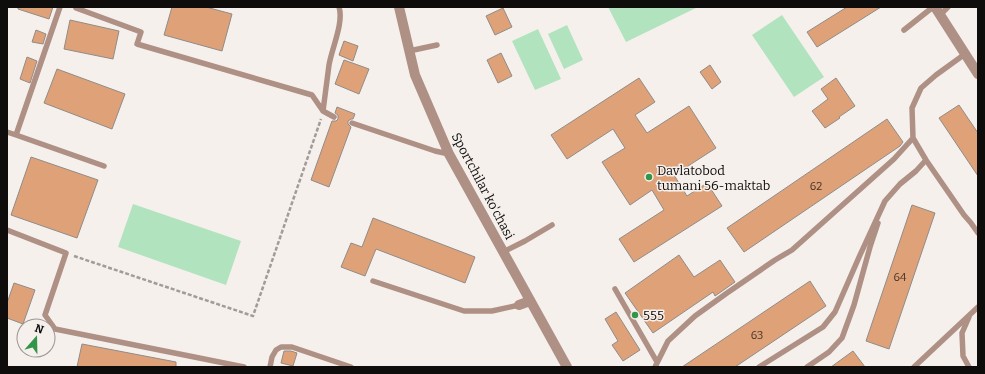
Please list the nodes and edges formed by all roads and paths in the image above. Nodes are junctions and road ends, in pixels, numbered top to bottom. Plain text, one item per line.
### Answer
1 (60, 7) edge
2 (75, 7) edge
3 (339, 7) edge
4 (399, 7) edge
5 (948, 7) edge
6 (936, 10) edge
7 (904, 30) dead end
8 (437, 45) dead end
9 (409, 51) junction
10 (965, 54) junction
11 (978, 74) edge
12 (323, 111) junction
13 (334, 117) dead end
14 (352, 123) dead end
15 (7, 132) edge
16 (16, 135) junction
17 (913, 138) junction
18 (449, 154) junction
19 (926, 160) junction
20 (104, 166) dead end
21 (885, 201) junction
22 (552, 225) dead end
23 (7, 230) edge
24 (978, 233) edge
25 (503, 252) junction
26 (66, 253) junction
27 (373, 281) dead end
28 (614, 289) dead end
29 (530, 301) junction
30 (519, 305) joint
31 (978, 307) edge
32 (971, 313) junction
33 (656, 365) edge
34 (244, 367) edge
35 (270, 367) edge
36 (351, 367) edge
37 (567, 367) edge
38 (759, 367) edge
39 (807, 367) edge
40 (914, 367) edge
41 (969, 367) edge

1 - 16 lane
2 - 12 lane
3 - 12 lane
4 - 9 street, Sportchilar ko'chasi
5 - 6 lane
6 - 7 lane
6 - 10 street
8 - 9 lane
9 - 18 street, Sportchilar ko'chasi
10 - 11 street
10 - 17 lane
12 - 13 lane
12 - 26 path
14 - 18 lane
15 - 16 lane
16 - 20 lane
17 - 19 lane
17 - 33 lane
18 - 25 street, Sportchilar ko'chasi
19 - 21 lane
19 - 24 lane
21 - 38 lane
21 - 39 lane
22 - 25 lane
23 - 26 lane
25 - 29 street, Sportchilar ko'chasi
26 - 34 lane
27 - 30 lane
28 - 33 lane
29 - 30 street
29 - 37 street, Sportchilar ko'chasi
31 - 32 lane
32 - 40 lane
32 - 41 lane
35 - 36 lane

